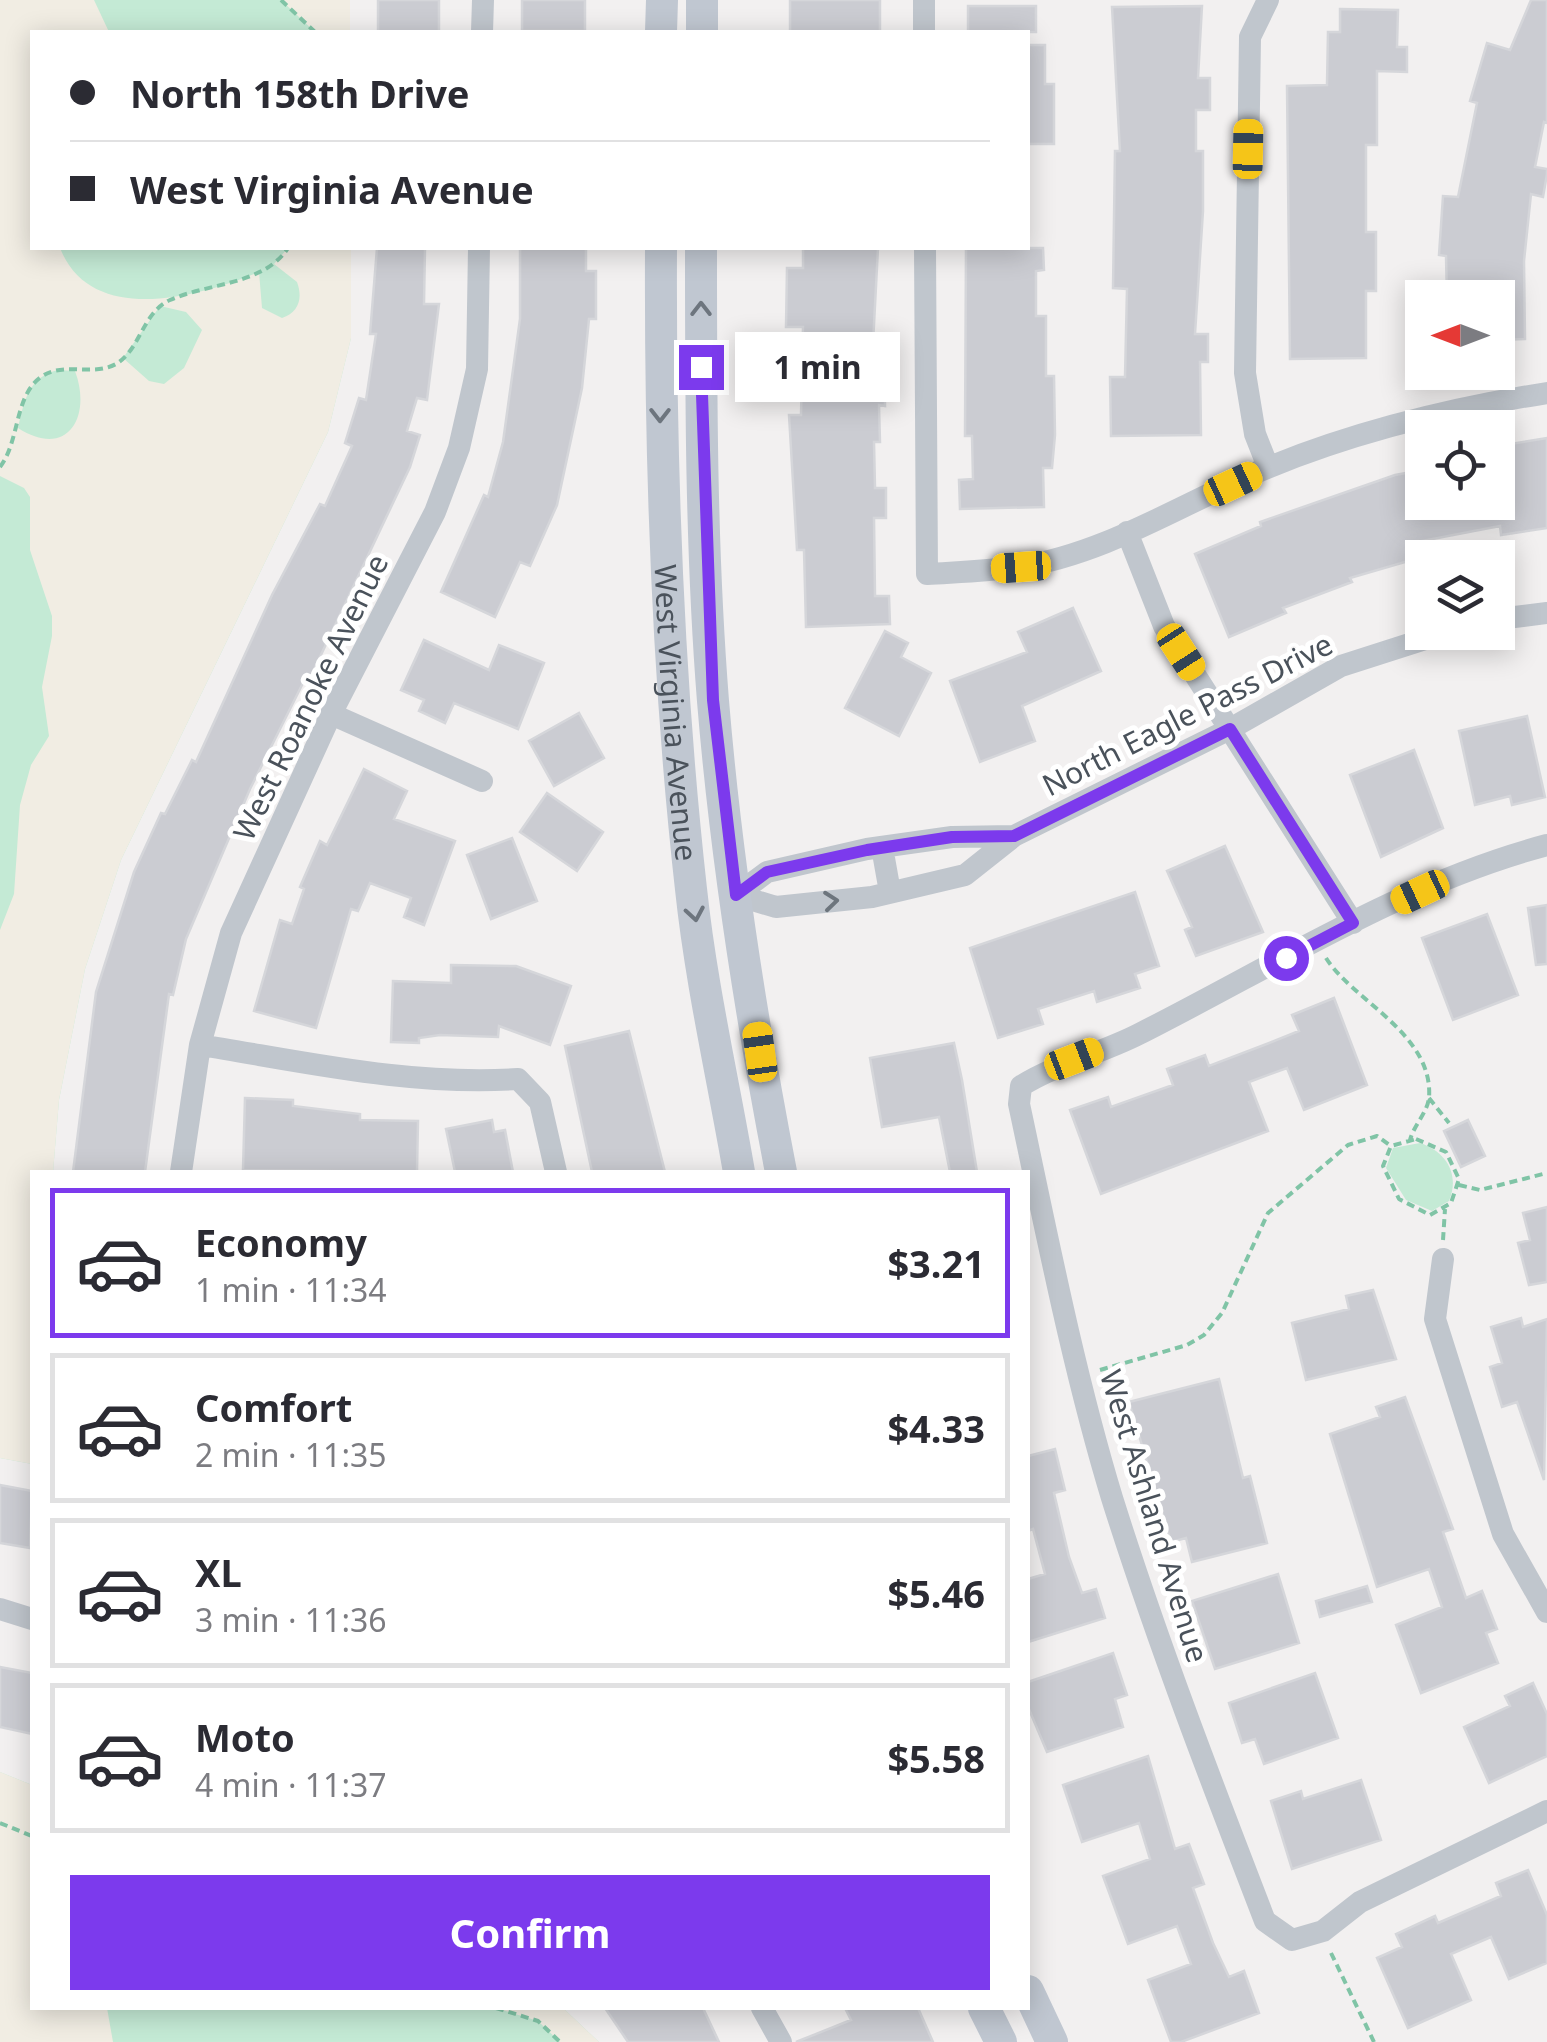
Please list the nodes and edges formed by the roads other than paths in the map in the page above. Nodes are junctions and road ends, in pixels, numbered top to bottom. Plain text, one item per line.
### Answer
1 (482, 0) edge
2 (662, 0) edge
3 (702, 0) edge
4 (924, 0) edge
5 (1268, 0) edge
6 (482, 30) edge
7 (662, 30) edge
8 (702, 30) edge
9 (924, 30) edge
10 (479, 250) edge
11 (661, 250) edge
12 (702, 250) edge
13 (926, 250) edge
14 (1547, 393) edge
15 (1268, 467) junction
16 (1127, 532) junction
17 (1547, 613) edge
18 (1515, 617) edge
19 (1405, 645) edge
20 (331, 714) junction
21 (1230, 729) junction
22 (482, 781) dead end
23 (1014, 836) junction
24 (1547, 845) edge
25 (882, 847) junction
26 (890, 892) junction
27 (736, 895) junction
28 (1353, 923) junction
29 (200, 1045) junction
30 (181, 1170) edge
31 (556, 1170) edge
32 (739, 1170) edge
33 (781, 1170) edge
34 (1443, 1259) road end
35 (0, 1610) edge
36 (1547, 1612) edge
37 (30, 1619) edge
38 (1547, 1811) edge
39 (1030, 1995) edge
40 (763, 2010) edge
41 (985, 2010) edge
42 (781, 2042) edge
43 (1001, 2042) edge
44 (1052, 2042) edge

1 - 6 street
2 - 7 main road
3 - 8 main road
4 - 9 street
5 - 15 street
10 - 20 street, West Roanoke Avenue
11 -> 32 main road, West Virginia Avenue
27 -> 12 main road, West Virginia Avenue
13 - 16 street
14 - 15 street
15 - 16 street
16 - 21 street
17 - 18 street
19 - 21 street, North Eagle Pass Drive
20 - 22 street
20 - 29 street, West Roanoke Avenue
21 - 23 street, North Eagle Pass Drive
21 - 28 street
23 - 25 street, North Eagle Pass Drive
23 - 26 street, North Eagle Pass Drive
24 - 28 street
25 - 26 street
25 - 27 street, North Eagle Pass Drive
27 -> 26 street, North Eagle Pass Drive
27 - 33 main road, West Virginia Avenue
28 - 38 street, West Ashland Avenue
29 - 30 street, West Roanoke Avenue
29 - 31 street
34 - 36 street
35 - 37 street
39 - 44 main road
40 - 42 street
41 - 43 main road

